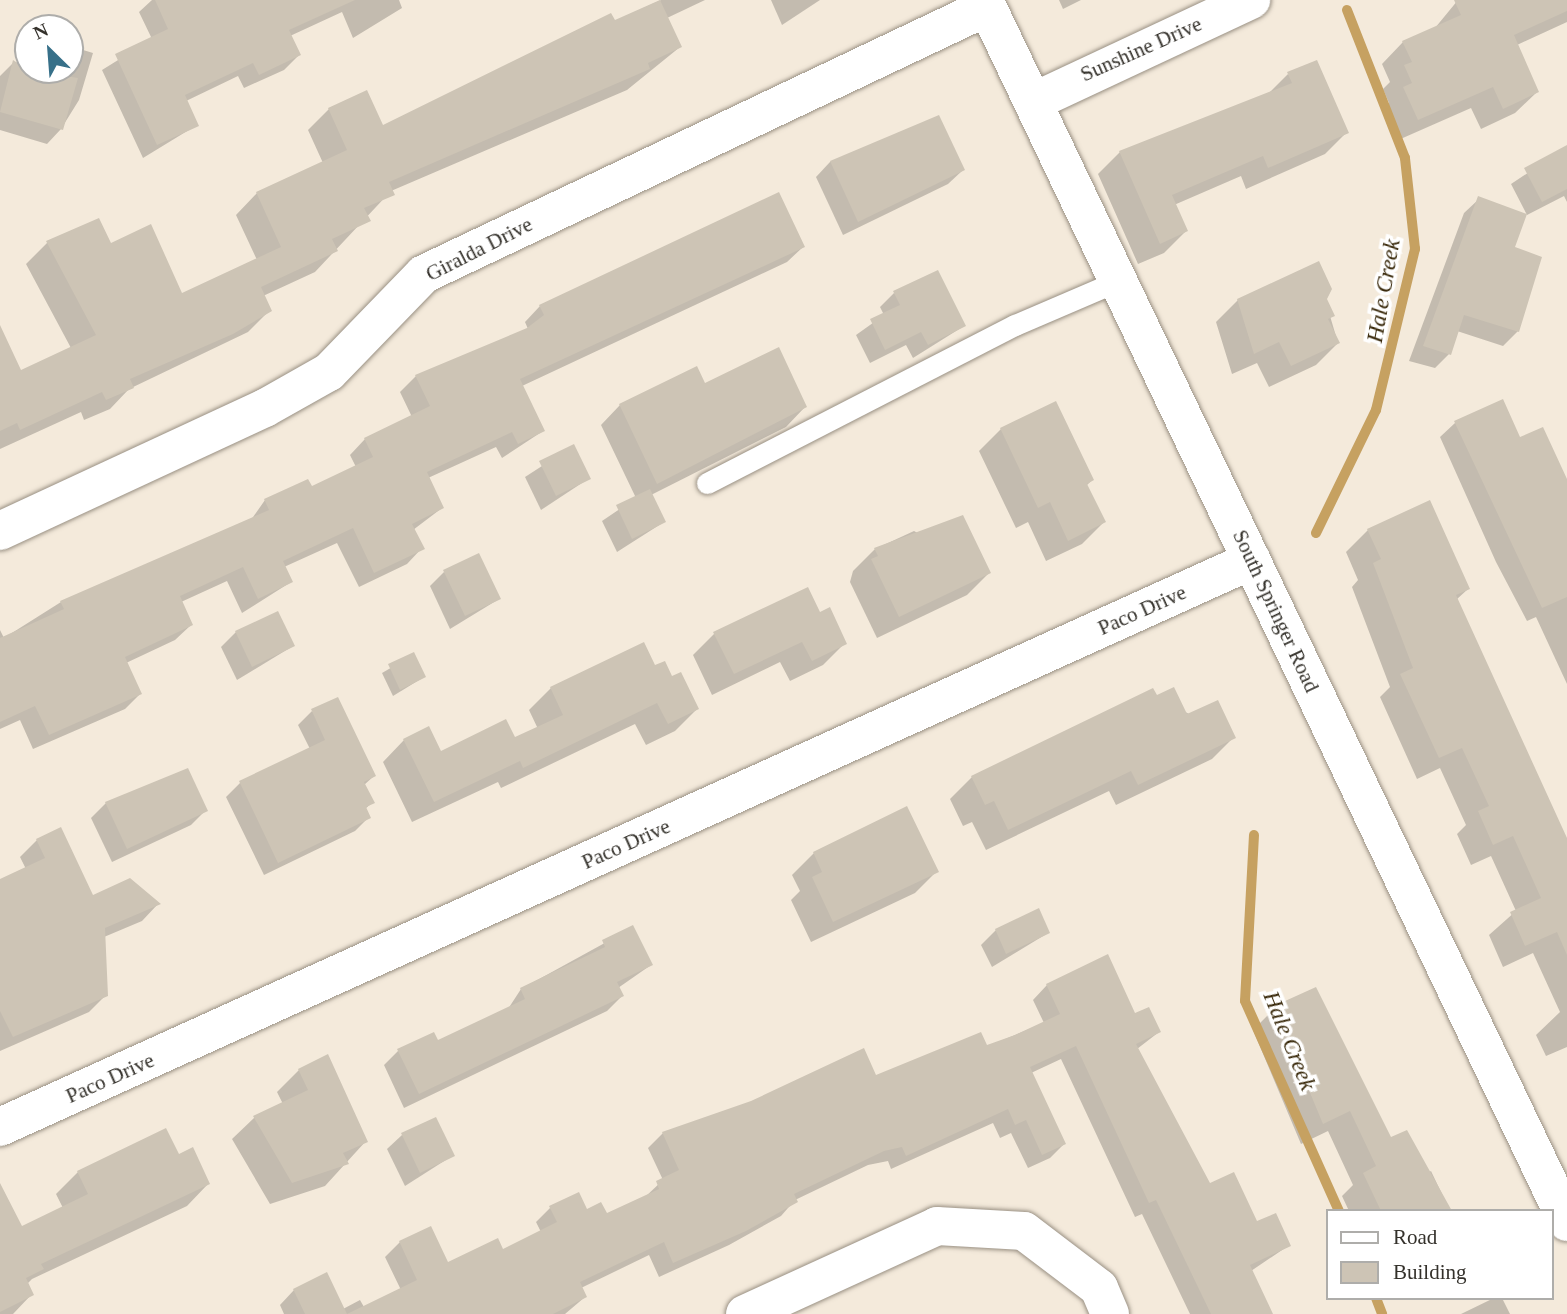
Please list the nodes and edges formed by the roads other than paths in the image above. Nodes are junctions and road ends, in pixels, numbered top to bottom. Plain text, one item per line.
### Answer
1 (1251, 0) edge
2 (986, 3) edge
3 (1033, 102) junction
4 (1120, 280) junction
5 (707, 483) dead end
6 (0, 531) edge
7 (1252, 560) junction
8 (0, 1127) edge
9 (1567, 1222) edge
10 (746, 1314) edge
11 (1110, 1314) edge

1 - 3 street, Sunshine Drive
2 - 3 street, South Springer Road
2 - 6 street, Giralda Drive
3 - 4 street, South Springer Road
4 - 5 lane
4 - 7 street, South Springer Road
7 - 8 street, Paco Drive
7 - 9 street, South Springer Road
10 - 11 street

